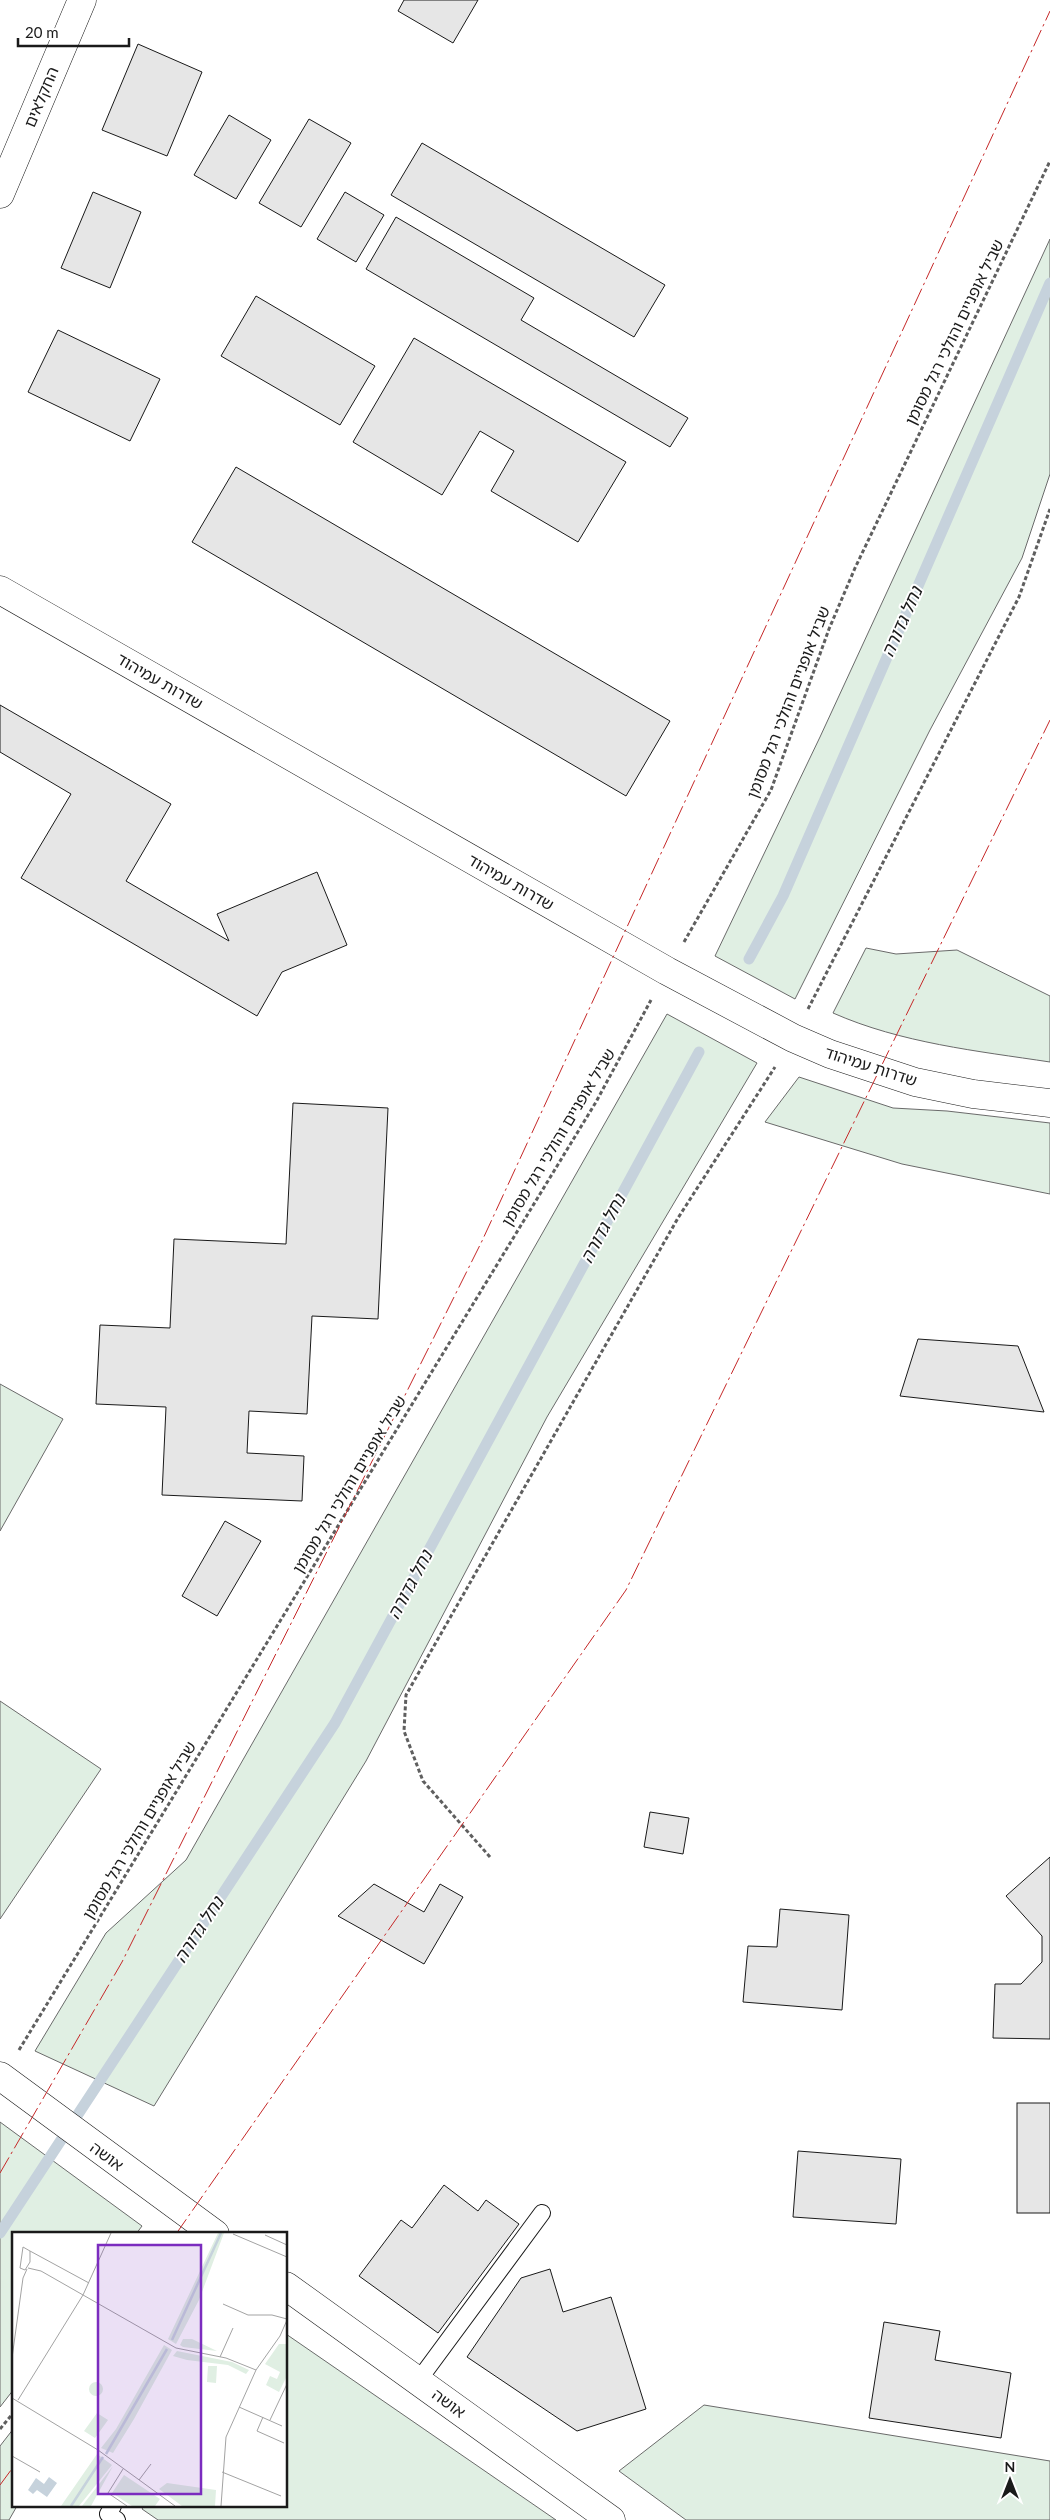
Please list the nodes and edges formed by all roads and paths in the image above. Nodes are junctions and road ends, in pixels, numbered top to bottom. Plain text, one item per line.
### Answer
1 (82, 0) edge
2 (1050, 160) edge
3 (0, 194) edge
4 (1050, 509) edge
5 (0, 590) edge
6 (667, 971) junction
7 (793, 1038) junction
8 (1050, 1103) edge
9 (490, 1857) dead end
10 (1, 2077) edge
11 (542, 2213) dead end
12 (212, 2232) edge
13 (288, 2287) edge
14 (418, 2380) junction
15 (12, 2414) edge
16 (0, 2429) edge
17 (112, 2508) edge
18 (117, 2520) edge
19 (611, 2520) edge

1 - 3 street, החקלאים
2 - 6 path, שביל אופניים והולכי רגל מסומן
4 - 7 path
5 - 6 street, שדרות עמיהוד
6 - 7 street, שדרות עמיהוד
6 - 10 path, שביל אופניים והולכי רגל מסומן
7 - 8 street, שדרות עמיהוד
7 - 9 path
10 - 12 street, אושה
11 - 14 lane
13 - 14 street, אושה
14 - 19 street, אושה
15 - 16 path
17 - 18 lane

